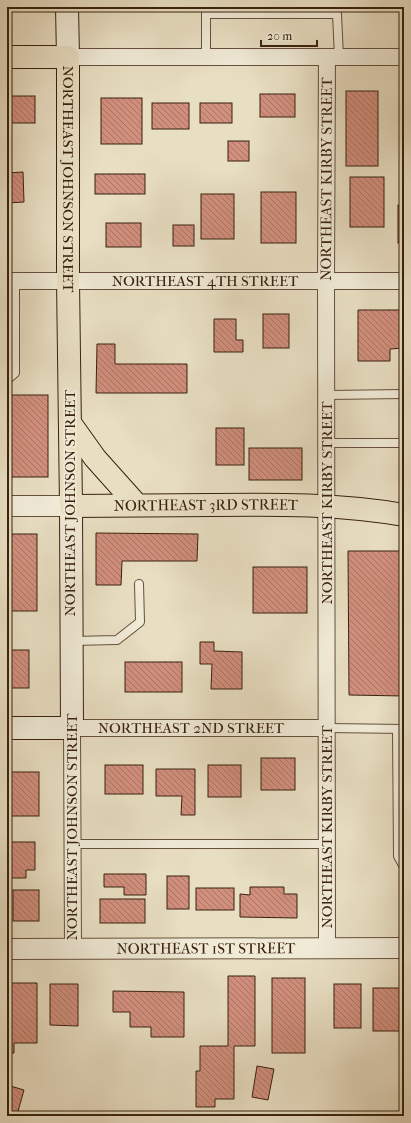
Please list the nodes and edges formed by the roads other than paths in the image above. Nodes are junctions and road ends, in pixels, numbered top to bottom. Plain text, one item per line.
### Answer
1 (67, 7) edge
2 (7, 57) edge
3 (68, 57) junction
4 (206, 57) junction
5 (333, 57) junction
6 (404, 57) edge
7 (11, 281) edge
8 (68, 281) junction
9 (326, 281) junction
10 (404, 281) edge
11 (7, 380) edge
12 (404, 394) edge
13 (327, 395) junction
14 (70, 423) junction
15 (327, 443) junction
16 (404, 443) edge
17 (137, 505) junction
18 (7, 506) edge
19 (70, 506) junction
20 (327, 507) junction
21 (404, 515) edge
22 (139, 584) dead end
23 (71, 641) junction
24 (7, 728) edge
25 (72, 728) junction
26 (327, 728) junction
27 (401, 728) edge
28 (72, 844) junction
29 (328, 844) junction
30 (404, 867) edge
31 (327, 948) junction
32 (404, 948) edge
33 (7, 949) edge
34 (72, 949) junction

1 - 3 main road
2 - 3 main road
3 - 4 street
3 - 8 main road, NORTHEAST JOHNSON STREET
4 - 5 street
4 - 5 lane
5 - 6 street
5 - 9 street, NORTHEAST KIRBY STREET
7 - 8 street, NORTHEAST 4TH STREET
7 - 11 lane
8 - 9 street, NORTHEAST 4TH STREET
8 - 14 main road, NORTHEAST JOHNSON STREET
9 - 10 street, NORTHEAST 4TH STREET
9 - 13 street, NORTHEAST KIRBY STREET
12 - 13 lane
13 - 15 street, NORTHEAST KIRBY STREET
14 - 17 main road
14 - 19 main road, NORTHEAST JOHNSON STREET
15 - 16 lane
15 - 20 street, NORTHEAST KIRBY STREET
17 - 19 main road, NORTHEAST 3RD STREET
17 - 20 main road, NORTHEAST 3RD STREET
18 - 19 street, NORTHEAST 3RD STREET
19 - 23 main road, NORTHEAST JOHNSON STREET
20 - 21 main road, NORTHEAST 3RD STREET
20 - 26 street, NORTHEAST KIRBY STREET
22 - 23 lane
23 - 25 main road, NORTHEAST JOHNSON STREET
24 - 25 main road, NORTHEAST 2ND STREET
25 - 26 street, NORTHEAST 2ND STREET
25 - 28 street, NORTHEAST JOHNSON STREET
26 - 27 lane
26 - 29 street, NORTHEAST KIRBY STREET
27 - 30 lane
28 - 29 lane
28 - 34 street, NORTHEAST JOHNSON STREET
29 - 31 street, NORTHEAST KIRBY STREET
31 - 32 street, NORTHEAST 1ST STREET
31 - 34 street, NORTHEAST 1ST STREET
33 - 34 street, NORTHEAST 1ST STREET

